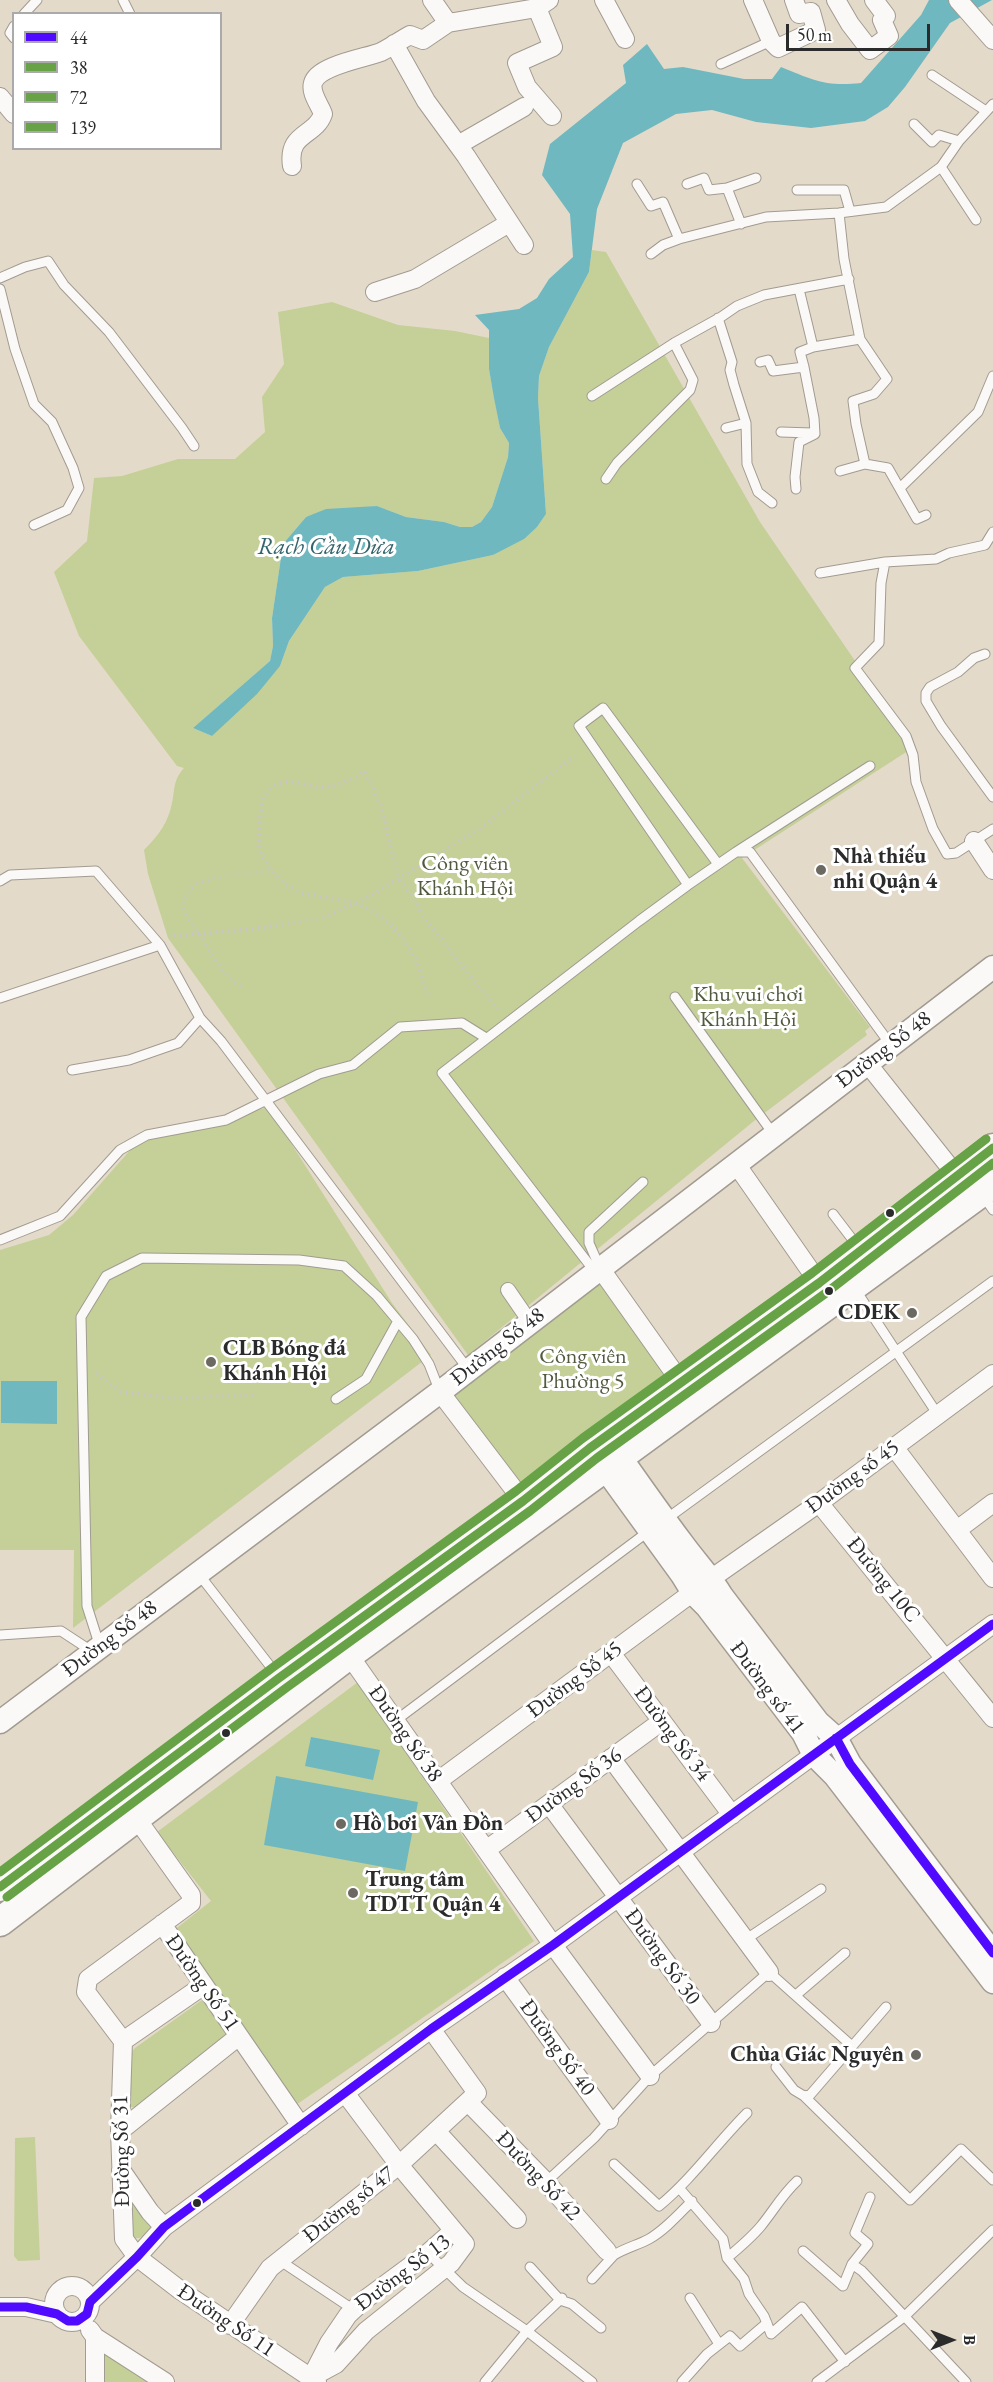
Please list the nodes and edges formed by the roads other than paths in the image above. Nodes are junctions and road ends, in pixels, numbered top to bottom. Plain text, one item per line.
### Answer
1 (37, 0) edge
2 (432, 0) edge
3 (604, 0) edge
4 (753, 0) edge
5 (794, 0) edge
6 (836, 0) edge
7 (874, 0) edge
8 (958, 0) edge
9 (543, 4) edge
10 (26, 12) edge
11 (448, 23) junction
12 (625, 39) dead end
13 (771, 40) junction
14 (993, 40) edge
15 (394, 44) junction
16 (721, 64) dead end
17 (933, 75) dead end
18 (0, 97) edge
19 (524, 107) dead end
20 (989, 107) edge
21 (12, 112) edge
22 (552, 116) dead end
23 (914, 124) dead end
24 (959, 141) junction
25 (458, 145) junction
26 (292, 166) dead end
27 (941, 167) junction
28 (756, 178) dead end
29 (637, 183) dead end
30 (687, 183) dead end
31 (727, 188) junction
32 (797, 190) dead end
33 (850, 211) junction
34 (839, 213) junction
35 (976, 220) dead end
36 (510, 223) junction
37 (741, 224) junction
38 (679, 239) junction
39 (524, 245) dead end
40 (651, 254) dead end
41 (0, 278) edge
42 (849, 279) junction
43 (0, 289) edge
44 (799, 289) junction
45 (375, 292) dead end
46 (718, 318) junction
47 (860, 339) junction
48 (674, 343) junction
49 (813, 347) junction
50 (760, 362) dead end
51 (804, 367) junction
52 (993, 376) edge
53 (592, 396) dead end
54 (746, 423) junction
55 (726, 428) dead end
56 (781, 432) dead end
57 (815, 434) junction
58 (194, 446) dead end
59 (866, 464) junction
60 (840, 471) dead end
61 (606, 479) dead end
62 (900, 488) junction
63 (796, 489) dead end
64 (772, 503) dead end
65 (926, 515) dead end
66 (34, 525) dead end
67 (993, 532) edge
68 (885, 562) junction
69 (820, 573) dead end
70 (985, 654) dead end
71 (870, 766) dead end
72 (993, 797) edge
73 (993, 829) edge
74 (974, 841) junction
75 (736, 852) junction
76 (718, 864) junction
77 (993, 870) edge
78 (0, 881) edge
79 (688, 885) junction
80 (160, 945) junction
81 (993, 967) edge
82 (675, 997) dead end
83 (0, 998) edge
84 (200, 1018) junction
85 (486, 1038) junction
86 (891, 1045) junction
87 (867, 1063) junction
88 (72, 1070) dead end
89 (266, 1102) junction
90 (774, 1135) junction
91 (993, 1148) edge
92 (736, 1164) junction
93 (956, 1175) junction
94 (643, 1182) dead end
95 (989, 1195) edge
96 (833, 1214) dead end
97 (0, 1240) edge
98 (861, 1250) junction
99 (598, 1270) junction
100 (993, 1281) edge
101 (819, 1283) junction
102 (853, 1287) junction
103 (508, 1290) dead end
104 (398, 1321) junction
105 (530, 1322) junction
106 (896, 1352) junction
107 (469, 1370) junction
108 (993, 1374) edge
109 (680, 1382) junction
110 (440, 1392) junction
111 (336, 1399) dead end
112 (938, 1415) junction
113 (894, 1447) junction
114 (605, 1453) junction
115 (523, 1501) junction
116 (819, 1503) junction
117 (993, 1503) edge
118 (657, 1526) junction
119 (957, 1530) junction
120 (198, 1573) junction
121 (712, 1578) junction
122 (993, 1578) edge
123 (693, 1593) junction
124 (993, 1624) edge
125 (0, 1635) edge
126 (96, 1650) junction
127 (611, 1653) junction
128 (349, 1656) junction
129 (946, 1658) junction
130 (279, 1678) junction
131 (993, 1718) edge
132 (395, 1720) junction
133 (662, 1721) junction
134 (0, 1722) edge
135 (836, 1738) junction
136 (814, 1755) junction
137 (611, 1758) junction
138 (438, 1781) junction
139 (549, 1804) junction
140 (732, 1815) junction
141 (137, 1819) junction
142 (486, 1850) junction
143 (680, 1852) junction
144 (0, 1887) edge
145 (821, 1889) dead end
146 (618, 1897) junction
147 (0, 1922) edge
148 (162, 1924) junction
149 (745, 1940) junction
150 (553, 1945) junction
151 (845, 1953) dead end
152 (993, 1953) edge
153 (769, 1972) junction
154 (505, 1977) junction
155 (993, 1982) edge
156 (204, 1985) junction
157 (796, 1995) junction
158 (886, 2007) dead end
159 (711, 2023) junction
160 (431, 2029) junction
161 (239, 2036) junction
162 (123, 2041) junction
163 (852, 2046) junction
164 (776, 2067) dead end
165 (650, 2076) junction
166 (345, 2093) junction
167 (804, 2096) junction
168 (472, 2097) junction
169 (747, 2113) dead end
170 (609, 2120) junction
171 (301, 2126) junction
172 (120, 2131) junction
173 (436, 2131) junction
174 (614, 2164) dead end
175 (399, 2165) junction
176 (121, 2170) junction
177 (993, 2180) edge
178 (797, 2181) dead end
179 (546, 2182) junction
180 (680, 2189) junction
181 (870, 2197) dead end
182 (692, 2201) junction
183 (517, 2219) dead end
184 (164, 2226) junction
185 (993, 2230) edge
186 (453, 2231) junction
187 (803, 2250) dead end
188 (428, 2253) junction
189 (610, 2253) junction
190 (137, 2258) junction
191 (727, 2258) junction
192 (279, 2260) junction
193 (852, 2264) junction
194 (530, 2267) dead end
195 (443, 2268) junction
196 (592, 2279) dead end
197 (86, 2295) junction
198 (690, 2298) dead end
199 (561, 2299) junction
200 (56, 2305) junction
201 (0, 2307) edge
202 (354, 2310) junction
203 (904, 2317) junction
204 (81, 2319) junction
205 (767, 2323) junction
206 (230, 2325) junction
207 (601, 2328) dead end
208 (527, 2331) junction
209 (95, 2337) junction
210 (719, 2344) junction
211 (845, 2362) junction
212 (313, 2380) edge
213 (95, 2382) edge
214 (165, 2382) edge
215 (485, 2382) edge
216 (592, 2382) edge
217 (682, 2382) edge
218 (817, 2382) edge
219 (966, 2382) edge

1 - 10 lane
2 - 11 street
3 - 12 street
4 - 13 street
5 - 13 street
6 - 7 street
8 - 14 street
9 - 11 street
9 - 22 street
11 - 15 street
13 - 16 lane
15 - 25 street
15 - 26 street
17 - 20 lane
18 - 21 street
19 - 25 street
20 - 24 lane
23 - 24 lane
24 - 27 lane
25 - 36 street
27 - 33 lane
27 - 35 lane
28 - 31 lane
29 - 38 lane
30 - 31 lane
31 - 37 lane
32 - 33 lane
33 - 34 lane
34 - 37 lane
34 - 42 lane
36 - 39 street
36 - 45 street
37 - 38 lane
38 - 40 lane
41 - 58 lane
42 - 44 lane
42 - 47 lane
43 - 66 lane
44 - 46 lane
44 - 49 lane
46 - 48 lane
46 - 54 lane
47 - 49 lane
47 - 59 lane
48 - 53 lane
48 - 61 lane
49 - 51 lane
50 - 51 lane
51 - 57 lane
52 - 62 lane
54 - 55 lane
54 - 64 lane
56 - 57 lane
57 - 63 lane
59 - 60 lane
59 - 62 lane
62 - 65 lane
67 - 68 lane
68 - 69 lane
68 - 74 lane
70 - 72 lane
71 - 75 lane
73 - 74 lane
74 - 77 street
75 - 76 lane
75 - 86 lane
76 - 79 lane
76 - 79 lane
78 - 80 lane
79 - 85 lane
80 - 83 lane
80 - 84 lane
81 - 86 street, Đường Số 48
82 - 90 lane
84 - 88 lane
84 - 89 lane
85 - 89 lane
85 - 99 lane
86 - 87 street, Đường Số 48
87 - 90 street, Đường Số 48
87 - 93 street
89 - 97 lane
89 - 107 lane
90 - 92 street, Đường Số 48
91 - 93 main road
92 - 99 street, Đường Số 48
92 - 101 street
93 - 98 main road
94 - 99 lane
95 - 102 main road
96 - 98 lane
98 - 101 main road
99 - 105 street, Đường Số 48
99 - 109 street
100 - 106 lane
101 - 109 main road
102 - 106 lane
102 - 114 main road
103 - 105 street
104 - 110 lane
104 - 111 lane
104 - 126 lane
105 - 107 street, Đường Số 48
106 - 112 lane
106 - 118 lane
107 - 110 street, Đường Số 48
108 - 112 street, Đường số 45
109 - 114 main road
110 - 115 street
110 - 120 street, Đường Số 48
112 - 113 street, Đường số 45
113 - 116 street, Đường số 45
113 - 119 street
114 - 115 main road
114 - 118 street, Đường số 41
114 - 128 main road
115 - 130 main road
116 - 121 street, Đường số 45
116 - 129 street, Đường 10C
117 - 119 street
118 - 121 street, Đường số 41
118 - 123 street, Đường số 41
118 - 132 lane
119 - 122 street
120 - 126 street, Đường Số 48
120 - 130 lane
121 - 123 street, Đường Số 45
121 - 135 street, Đường số 41
123 - 127 street, Đường Số 45
123 - 136 street, Đường số 41
124 - 129 street
125 - 126 lane
126 - 134 street, Đường Số 48
127 - 133 street, Đường Số 34
127 - 138 street, Đường Số 45
128 - 132 street, Đường Số 38
128 - 141 main road
129 - 131 street, Đường 10C
129 - 135 street
130 - 144 main road
132 - 138 street, Đường Số 38
133 - 137 street, Đường Số 36
133 - 140 street, Đường Số 34
135 - 136 street
135 - 152 street, Đường số 41
136 - 140 street
136 - 155 street, Đường số 41
137 - 139 street, Đường Số 36
137 - 143 street
138 - 142 street, Đường Số 38
139 - 142 street, Đường Số 36
139 - 146 street, Đường Số 30
140 - 143 street
141 - 147 main road
141 - 148 street, Đường Số 51
142 - 150 street, Đường Số 38
143 - 146 street
143 - 149 street
145 - 149 lane
146 - 150 street
146 - 159 street, Đường Số 30
148 - 156 street, Đường Số 51
148 - 162 street
149 - 153 street
150 - 154 street
150 - 165 street, Đường Số 38
151 - 157 lane
153 - 157 lane
153 - 159 lane
154 - 160 street
154 - 170 street, Đường Số 40
156 - 161 street, Đường Số 51
156 - 162 street
157 - 163 lane
158 - 163 lane
159 - 165 lane
160 - 166 street
160 - 168 street, Đường Số 42
161 - 171 street, Đường Số 51
161 - 172 street
162 - 172 street, Đường Số 31
163 - 167 lane
164 - 167 lane
165 - 170 lane
166 - 171 street
166 - 175 street
167 - 177 lane
168 - 173 street, Đường số 47
168 - 179 street, Đường Số 42
169 - 180 lane
170 - 179 lane
171 - 184 street
172 - 176 street, Đường Số 31
173 - 175 street, Đường số 47
173 - 183 street
174 - 180 lane
175 - 186 street
175 - 192 street, Đường số 47
176 - 184 street, Đường Số 31
176 - 190 street, Đường Số 31
178 - 191 lane
179 - 189 street, Đường Số 42
180 - 182 lane
181 - 193 lane
182 - 189 lane
182 - 191 lane
184 - 190 street
185 - 203 lane
186 - 188 street, Đường Số 13
186 - 195 street, Đường Số 13
187 - 193 lane
188 - 195 lane
188 - 202 street, Đường Số 13
189 - 196 lane
190 - 197 street
190 - 206 street, Đường Số 11
191 - 205 lane
192 - 202 lane, Đường số 47
192 - 206 street, Đường số 47
193 - 203 lane
194 - 199 lane
195 - 208 lane
195 - 212 street, Đường Số 13
197 - 200 street
197 - 204 street
198 - 210 lane
199 - 207 lane
199 - 208 lane
200 - 201 street
200 - 204 street
202 - 212 street, Đường Số 13
203 - 211 lane
203 - 219 lane
204 - 209 street
205 - 210 lane
205 - 211 lane
206 - 212 street, Đường Số 11
208 - 215 lane
208 - 216 lane
209 - 213 street
209 - 214 street
210 - 217 lane
211 - 218 lane

